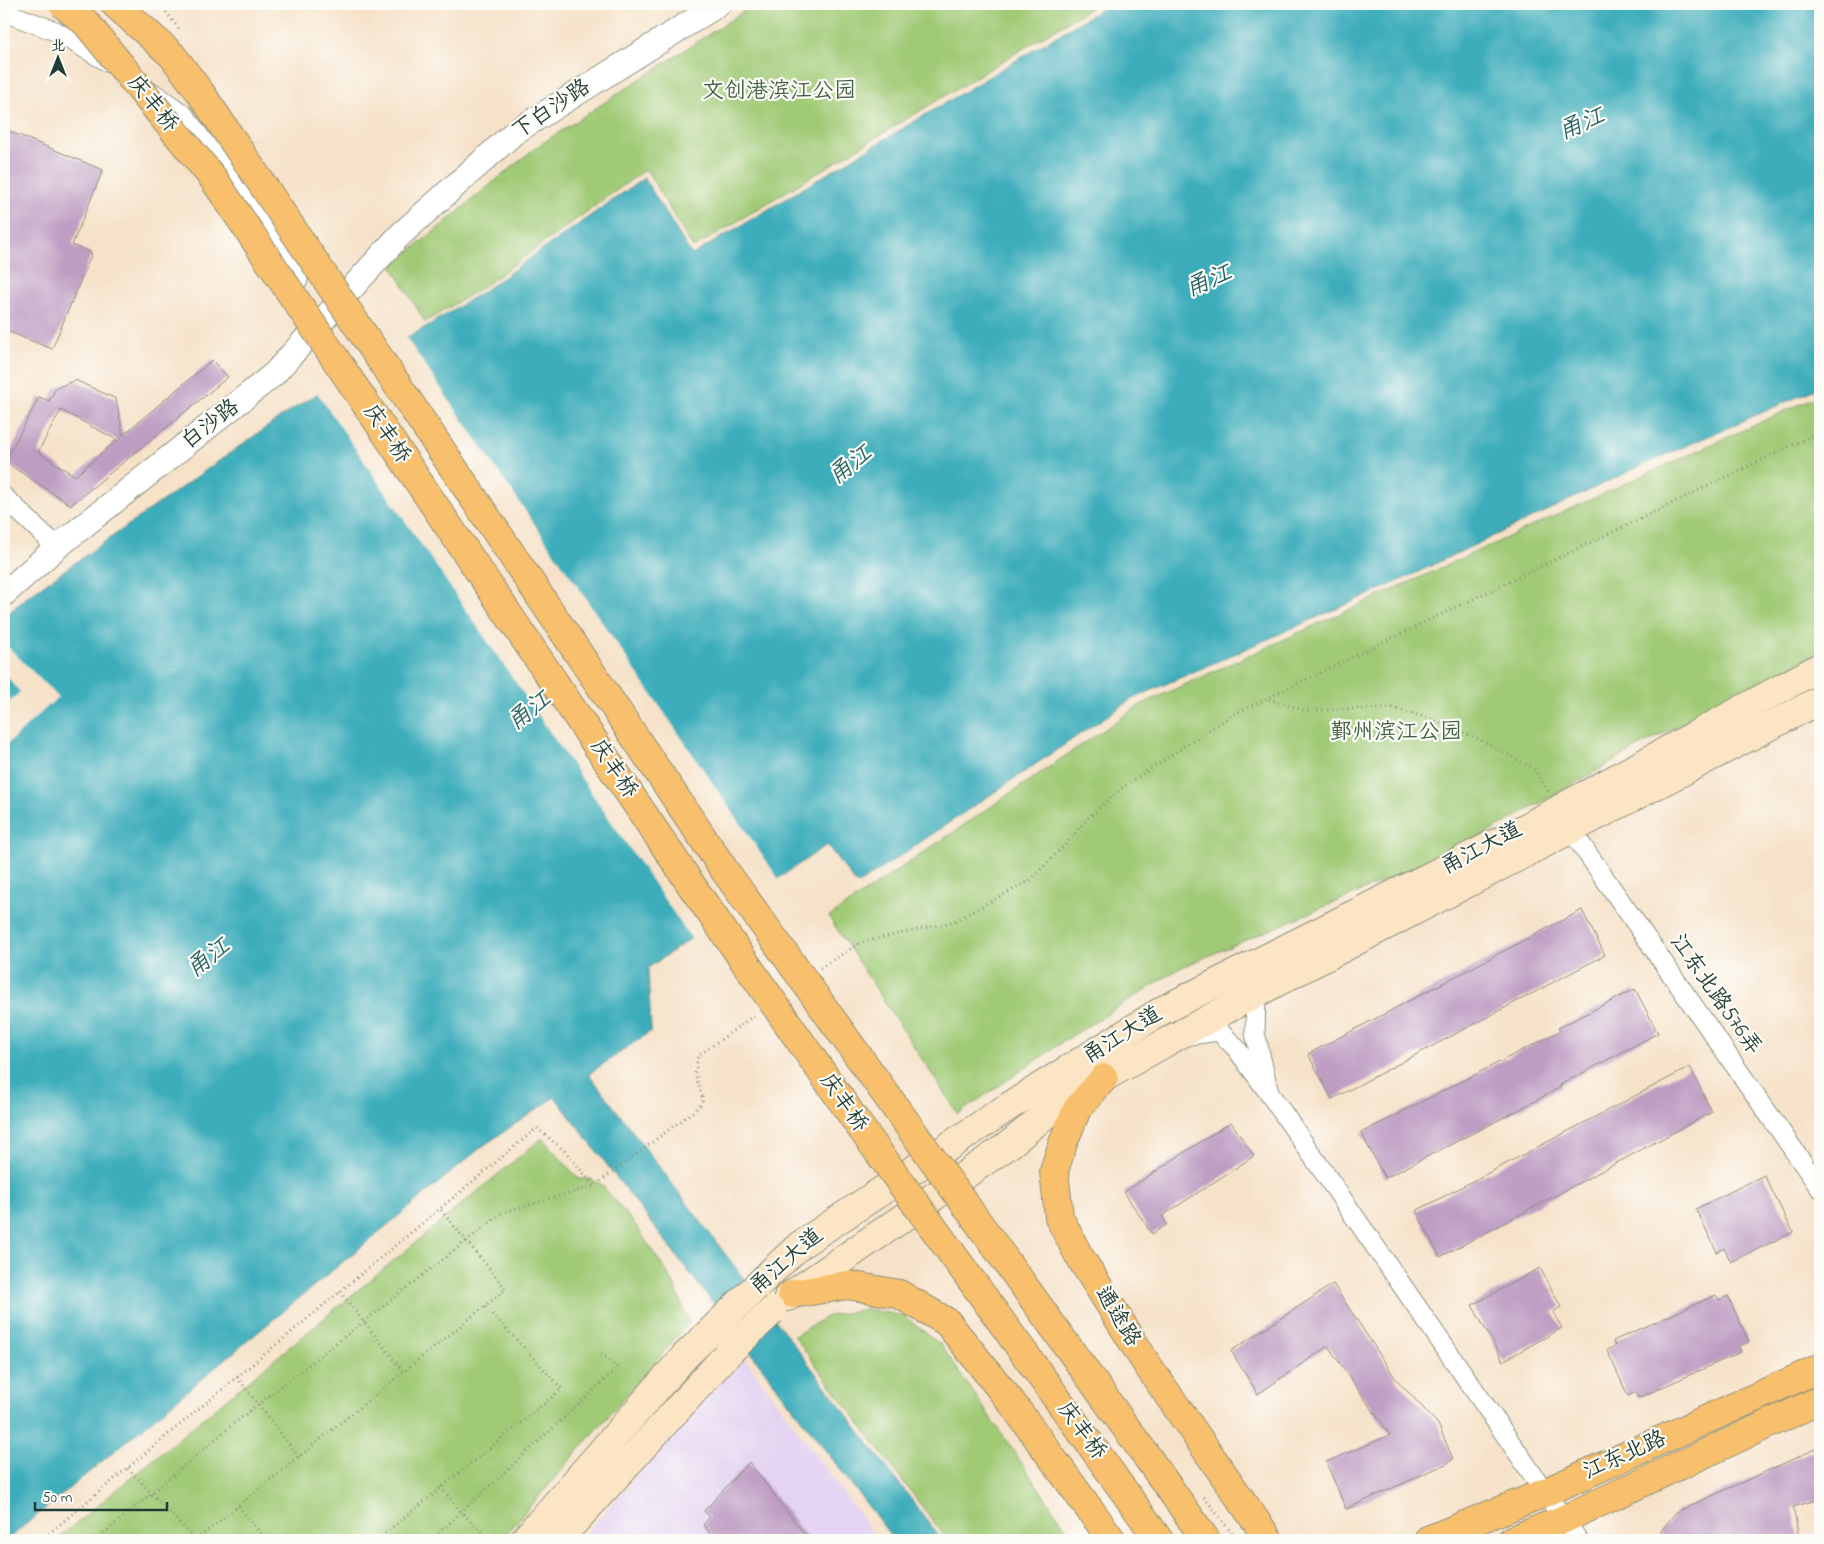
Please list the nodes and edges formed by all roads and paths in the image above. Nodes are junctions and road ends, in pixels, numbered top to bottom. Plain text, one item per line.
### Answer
1 (63, 4) edge
2 (114, 4) edge
3 (719, 4) edge
4 (4, 12) edge
5 (399, 236) joint
6 (295, 351) junction
7 (1820, 432) edge
8 (4, 497) edge
9 (57, 547) junction
10 (4, 594) edge
11 (1820, 667) edge
12 (1268, 698) junction
13 (1820, 700) edge
14 (1565, 818) junction
15 (817, 971) dead end
16 (1256, 994) junction
17 (762, 1010) dead end
18 (1177, 1036) junction
19 (1104, 1078) junction
20 (1269, 1093) junction
21 (594, 1186) junction
22 (1820, 1188) edge
23 (440, 1209) junction
24 (466, 1241) junction
25 (340, 1292) junction
26 (782, 1303) junction
27 (485, 1306) junction
28 (363, 1322) junction
29 (600, 1353) dead end
30 (1820, 1368) edge
31 (404, 1372) junction
32 (237, 1377) junction
33 (1820, 1400) edge
34 (258, 1404) junction
35 (299, 1457) junction
36 (128, 1468) junction
37 (442, 1487) junction
38 (152, 1493) junction
39 (1544, 1493) junction
40 (238, 1506) junction
41 (462, 1512) junction
42 (1570, 1530) edge
43 (41, 1540) edge
44 (96, 1540) edge
45 (195, 1540) edge
46 (266, 1540) edge
47 (376, 1540) edge
48 (431, 1540) edge
49 (491, 1540) edge
50 (524, 1540) edge
51 (558, 1540) edge
52 (1112, 1540) edge
53 (1159, 1540) edge
54 (1206, 1540) edge
55 (1269, 1540) edge
56 (1428, 1540) edge
57 (1512, 1540) edge

1 - 53 main road, 庆丰桥, bridge
2 - 54 main road, 庆丰桥, bridge
3 - 5 street, 下白沙路
4 - 6 street
5 - 6 street, 白沙路
6 - 9 street, 白沙路
7 - 12 path
8 - 9 street
9 - 10 street, 白沙路
11 - 14 main road, 甬江大道
12 - 14 path
12 - 15 path
13 - 14 main road, 甬江大道
14 - 16 main road, 甬江大道
14 - 22 street, 江东北路576弄
14 - 50 main road, 甬江大道, bridge
16 - 18 main road, 甬江大道
16 - 20 street
17 - 21 path
18 - 19 main road, 甬江大道
18 - 20 street
19 - 26 main road, 甬江大道
19 - 55 main road, 通途路
20 - 39 street
21 - 23 path
21 - 24 path
23 - 24 path
23 - 25 path
24 - 27 path
24 - 28 path
25 - 28 path
25 - 32 path
26 - 51 main road, 甬江大道, bridge
26 - 52 main road
27 - 31 path
27 - 37 path
28 - 31 path
28 - 34 path
29 - 41 path
30 - 39 main road, 江东北路
31 - 35 path
32 - 34 path
32 - 36 path
33 - 42 main road, 江东北路
34 - 35 path
34 - 38 path
35 - 40 path
36 - 38 path
36 - 43 path
37 - 41 path
37 - 47 path
38 - 44 path
38 - 45 path
39 - 42 street
39 - 56 main road, 江东北路
40 - 45 path
40 - 46 path
41 - 48 path
41 - 49 path
42 - 57 main road, 江东北路

